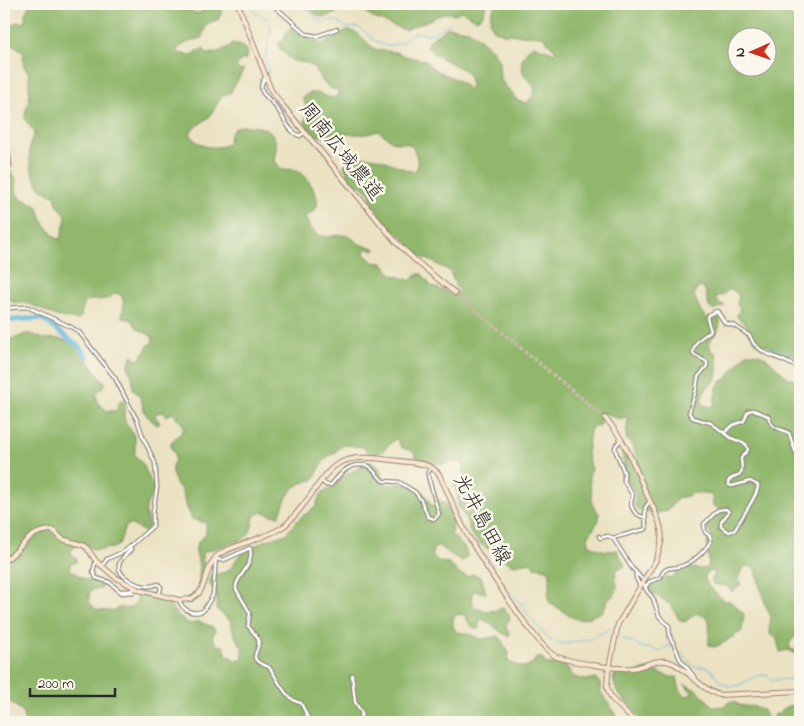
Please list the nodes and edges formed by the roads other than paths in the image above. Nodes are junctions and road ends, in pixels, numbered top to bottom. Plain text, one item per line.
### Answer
1 (238, 4) edge
2 (272, 4) edge
3 (796, 4) edge
4 (800, 9) edge
5 (337, 29) dead end
6 (266, 77) junction
7 (4, 119) edge
8 (305, 132) junction
9 (10, 166) dead end
10 (455, 293) tunnel mouth
11 (4, 308) edge
12 (800, 368) edge
13 (605, 418) tunnel mouth
14 (724, 433) junction
15 (621, 439) junction
16 (800, 455) edge
17 (432, 467) junction
18 (322, 480) junction
19 (650, 501) junction
20 (644, 517) junction
21 (599, 536) dead end
22 (613, 538) junction
23 (133, 545) junction
24 (216, 557) junction
25 (4, 561) edge
26 (96, 561) junction
27 (102, 566) junction
28 (636, 572) junction
29 (642, 579) dead end
30 (643, 586) junction
31 (134, 590) junction
32 (159, 595) junction
33 (179, 600) junction
34 (609, 666) junction
35 (352, 675) dead end
36 (696, 680) junction
37 (800, 691) edge
38 (310, 722) edge
39 (359, 722) edge
40 (635, 722) edge

1 - 6 main road, 周南広域農道
2 - 5 street
3 - 4 main road
6 - 8 main road, 周南広域農道
6 - 8 street
7 - 9 street
8 - 10 main road, 周南広域農道
11 - 23 street
12 - 14 street
13 - 15 main road
14 - 16 street
14 - 30 street
15 - 19 main road
15 - 20 street
17 - 18 main road, 光井島田線
17 - 18 street
17 - 34 main road, 光井島田線
18 - 24 main road, 光井島田線
19 - 20 street
19 - 30 main road
20 - 22 street
21 - 22 street
22 - 28 street
23 - 27 street
23 - 32 street
24 - 33 main road
24 - 33 street
24 - 38 street
25 - 26 main road
26 - 27 main road
26 - 31 street
27 - 31 main road
28 - 29 street
28 - 30 street
30 - 34 main road
30 - 36 street
31 - 32 main road
32 - 33 main road
34 - 36 main road, 光井島田線
34 - 40 main road
35 - 39 street
36 - 37 main road, 光井島田線

